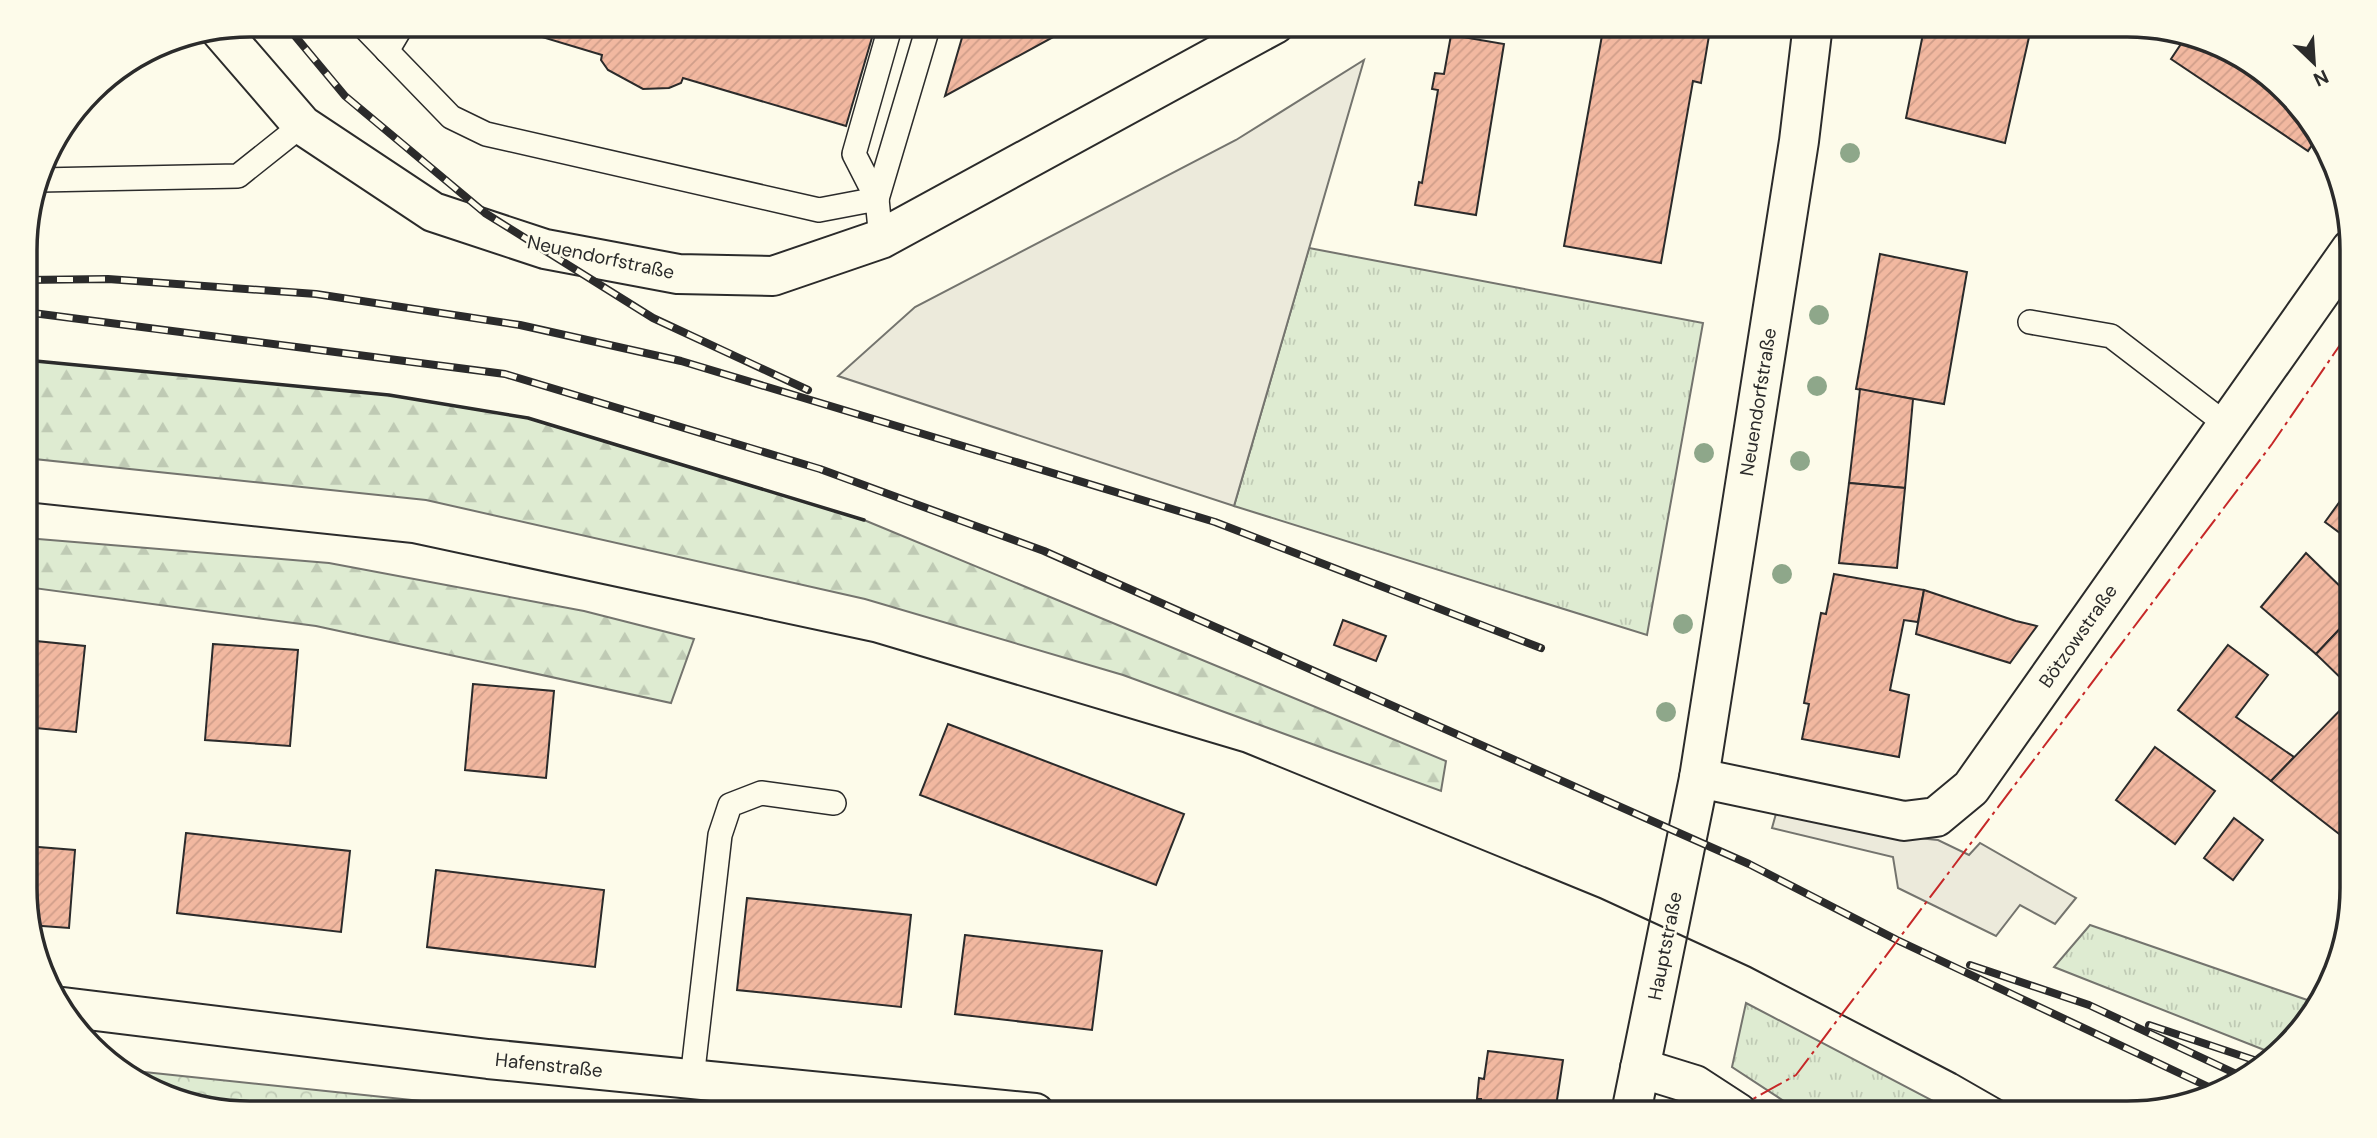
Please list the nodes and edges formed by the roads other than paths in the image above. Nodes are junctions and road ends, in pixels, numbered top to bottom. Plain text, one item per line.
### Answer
1 (373, 37) edge
2 (388, 37) edge
3 (395, 37) edge
4 (887, 37) edge
5 (925, 37) edge
6 (1251, 37) edge
7 (1811, 37) edge
8 (227, 39) edge
9 (387, 51) junction
10 (302, 125) junction
11 (48, 180) edge
12 (877, 199) junction
13 (881, 239) junction
14 (2340, 264) edge
15 (2030, 322) dead end
16 (2227, 425) junction
17 (1699, 778) junction
18 (834, 803) dead end
19 (74, 1008) edge
20 (1640, 1068) junction
21 (692, 1079) junction
22 (914, 1101) edge
23 (1633, 1101) edge
24 (1720, 1101) edge

1 - 9 lane
2 - 9 lane
3 - 9 lane
4 - 12 lane
5 - 12 lane
6 - 13 street, Neuendorfstraße
7 - 17 street, Neuendorfstraße
8 - 10 street, Neuendorfstraße
9 - 12 lane
10 - 11 lane
10 - 13 street, Neuendorfstraße
12 - 13 lane
14 - 16 street, Bötzowstraße
15 - 16 lane
16 - 17 street, Bötzowstraße
17 - 20 street, Hauptstraße
18 - 21 lane
19 - 21 street, Hafenstraße
20 - 23 street, Hauptstraße
20 - 24 street
21 - 22 street, Hafenstraße

